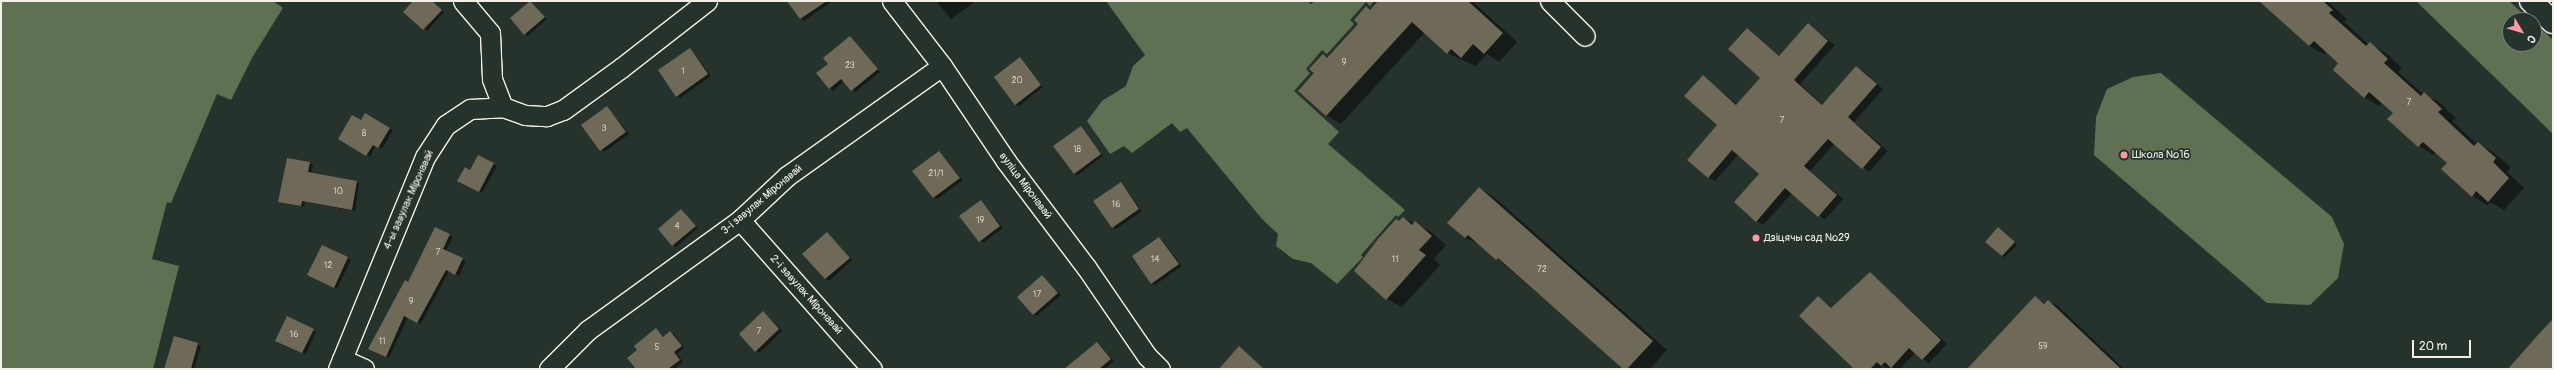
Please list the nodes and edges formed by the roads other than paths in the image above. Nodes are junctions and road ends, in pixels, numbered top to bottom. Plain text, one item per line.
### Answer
1 (464, 1) edge
2 (707, 1) edge
3 (892, 1) edge
4 (1550, 1) edge
5 (2531, 1) edge
6 (2553, 22) edge
7 (1585, 36) dead end
8 (942, 66) junction
9 (503, 107) junction
10 (740, 220) junction
11 (340, 364) edge
12 (364, 369) edge
13 (549, 369) edge
14 (872, 369) edge
15 (1160, 369) edge

1 - 9 street
2 - 9 street, 4-ы завулак Міронавай
3 - 8 street, вуліца Міронавай
4 - 7 street
5 - 6 main road
8 - 10 street, 3-і завулак Міронавай
8 - 15 street, вуліца Міронавай
9 - 11 street, 4-ы завулак Міронавай
10 - 13 street, 3-і завулак Міронавай
10 - 14 street, 2-і завулак Міронавай
11 - 12 street, 4-ы завулак Міронавай

